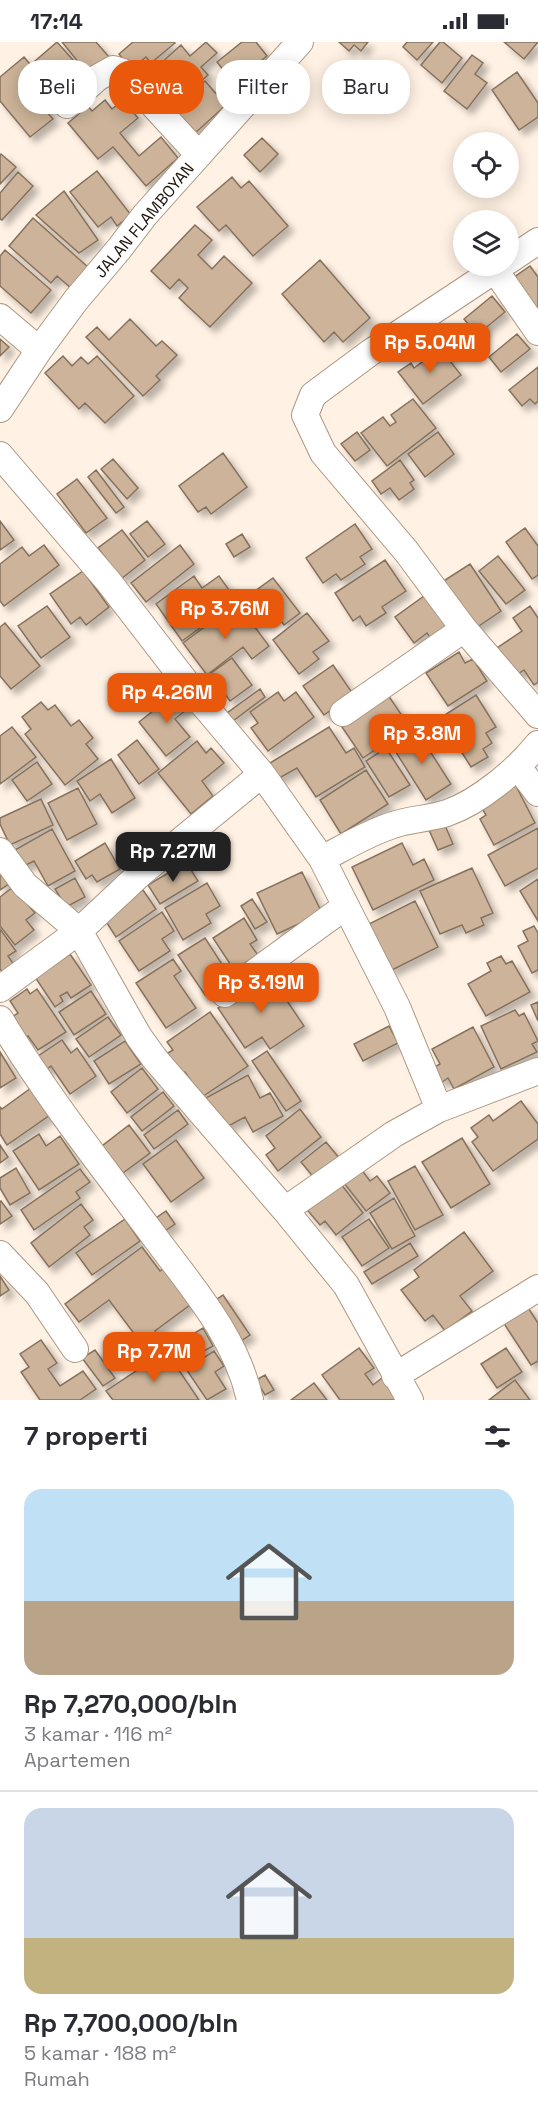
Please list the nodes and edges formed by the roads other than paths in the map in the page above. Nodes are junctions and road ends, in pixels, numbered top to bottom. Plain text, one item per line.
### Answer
1 (285, 48) edge
2 (97, 78) edge
3 (199, 155) junction
4 (538, 241) edge
5 (519, 254) edge
6 (485, 276) edge
7 (508, 276) edge
8 (0, 317) edge
9 (538, 332) edge
10 (39, 350) junction
11 (0, 409) edge
12 (0, 455) edge
13 (464, 628) junction
14 (343, 714) dead end
15 (538, 715) edge
16 (538, 744) edge
17 (518, 767) junction
18 (262, 774) junction
19 (538, 793) edge
20 (0, 851) edge
21 (322, 859) junction
22 (346, 906) junction
23 (79, 931) junction
24 (0, 989) edge
25 (225, 994) dead end
26 (0, 1019) edge
27 (538, 1071) edge
28 (439, 1109) junction
29 (285, 1210) junction
30 (0, 1254) edge
31 (538, 1288) edge
32 (75, 1350) dead end
33 (395, 1376) junction
34 (250, 1400) edge
35 (411, 1400) edge

1 - 3 street, JALAN FLAMBOYAN
2 - 3 street
3 - 10 street, JALAN FLAMBOYAN
4 - 5 street
6 - 13 street
7 - 9 street
8 - 10 street
10 - 11 street, JALAN FLAMBOYAN
12 - 18 street
13 - 14 street
13 - 15 street
16 - 17 street
17 - 19 street
17 - 21 street
18 - 21 street
18 - 23 street
20 - 23 street
21 - 22 street
22 - 25 street
22 - 28 street
23 - 24 street
23 - 29 street
26 - 34 street
27 - 28 street
28 - 29 street
29 - 33 street
30 - 32 street
31 - 33 street
33 - 35 street

